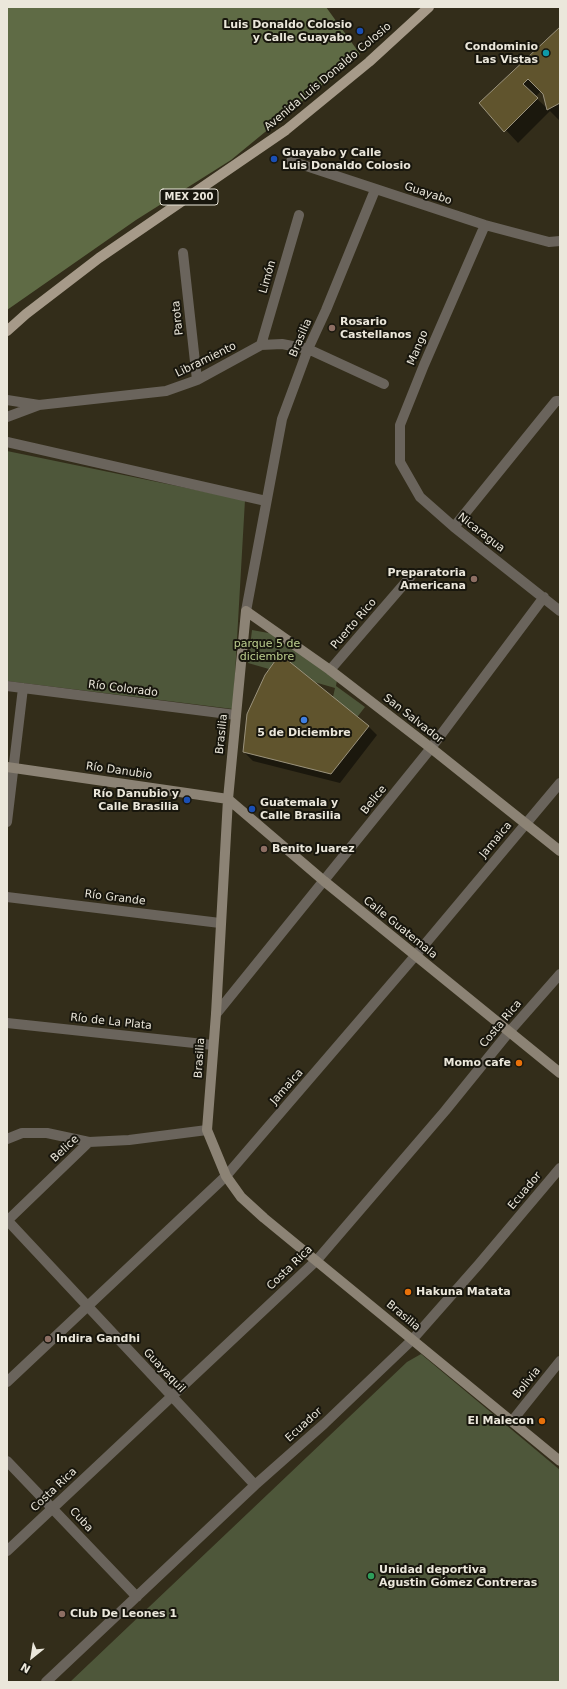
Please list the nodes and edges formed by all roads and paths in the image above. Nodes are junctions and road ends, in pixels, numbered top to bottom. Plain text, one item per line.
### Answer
1 (429, 7) edge
2 (291, 160) dead end
3 (375, 190) junction
4 (299, 215) dead end
5 (485, 225) junction
6 (560, 241) edge
7 (183, 253) dead end
8 (7, 331) edge
9 (261, 345) junction
10 (308, 349) junction
11 (197, 380) junction
12 (384, 384) dead end
13 (7, 400) edge
14 (560, 401) edge
15 (39, 406) junction
16 (7, 417) edge
17 (7, 442) edge
18 (400, 462) joint
19 (266, 501) junction
20 (454, 527) junction
21 (411, 576) dead end
22 (544, 597) junction
23 (246, 611) junction
24 (560, 611) edge
25 (330, 670) junction
26 (7, 686) edge
27 (23, 688) junction
28 (236, 715) junction
29 (431, 748) junction
30 (10, 767) edge
31 (560, 783) edge
32 (228, 799) junction
33 (7, 822) edge
34 (525, 824) junction
35 (560, 851) edge
36 (324, 881) junction
37 (7, 897) edge
38 (220, 923) junction
39 (415, 956) junction
40 (560, 974) edge
41 (216, 1014) junction
42 (7, 1023) edge
43 (509, 1032) junction
44 (213, 1046) junction
45 (560, 1073) edge
46 (207, 1130) junction
47 (7, 1139) edge
48 (89, 1142) junction
49 (560, 1168) edge
50 (226, 1176) junction
51 (7, 1221) edge
52 (317, 1260) junction
53 (88, 1306) junction
54 (412, 1340) junction
55 (560, 1361) edge
56 (7, 1382) edge
57 (171, 1396) junction
58 (512, 1421) junction
59 (7, 1461) edge
60 (560, 1461) edge
61 (255, 1485) junction
62 (52, 1508) junction
63 (7, 1551) edge
64 (137, 1597) junction
65 (46, 1682) edge

1 - 8 main road, Avenida Luis Donaldo Colosio / MEX 200
2 - 3 street, Guayabo
3 - 5 street, Guayabo
3 - 10 street, Brasilia
4 - 9 street, Limón
5 - 6 street, Guayabo
5 - 18 street, Mango
7 - 11 street, Parota
9 - 10 street, Libramiento
9 - 11 street, Libramiento
10 - 12 street, Libramiento
10 - 19 street, Brasilia
11 - 15 street, Libramiento
13 - 15 street
14 - 20 street
15 - 16 street, Libramiento
17 - 19 street
18 - 20 street, Nicaragua
19 - 23 street, Brasilia
20 - 22 street, Nicaragua
21 - 25 street, Puerto Rico
22 - 24 street, Nicaragua
22 - 29 street, Belice
23 - 25 street, San Salvador
23 - 28 street, Brasilia
25 - 29 street, San Salvador
26 - 27 street, Río Colorado
27 - 28 street, Río Colorado
27 - 30 street
28 - 32 street, Brasilia
29 - 34 street, San Salvador
29 - 36 street, Belice
30 - 32 street, Río Danubio
30 - 33 street
31 - 34 street, Jamaica
32 - 36 street, Calle Guatemala
32 - 38 street, Brasilia
34 - 35 street, San Salvador
34 - 39 street, Jamaica
36 - 39 street, Calle Guatemala
36 - 41 street, Belice
37 - 38 street, Río Grande
38 - 41 street, Brasilia
39 - 43 street, Calle Guatemala
39 - 50 street, Jamaica
40 - 43 street, Costa Rica
41 - 44 street, Brasilia
42 - 44 street, Río de La Plata
43 - 45 street, Calle Guatemala
43 - 52 street, Costa Rica
44 - 46 street, Brasilia
46 - 48 street, Belice
46 - 50 street, Brasilia
47 - 48 street
48 - 51 street, Belice
49 - 54 street, Ecuador
50 - 52 street, Brasilia
50 - 53 street, Jamaica
51 - 53 street, Guayaquil
52 - 54 street, Brasilia
52 - 57 street, Costa Rica
53 - 56 street, Jamaica
53 - 57 street, Guayaquil
54 - 58 street, Brasilia
54 - 61 street, Ecuador
55 - 58 street, Bolivia
57 - 61 street, Guayaquil
57 - 62 street, Costa Rica
58 - 60 street, Brasilia
59 - 62 street, Cuba
61 - 64 street, Ecuador
62 - 63 street, Costa Rica
62 - 64 street, Cuba
64 - 65 street, Ecuador

